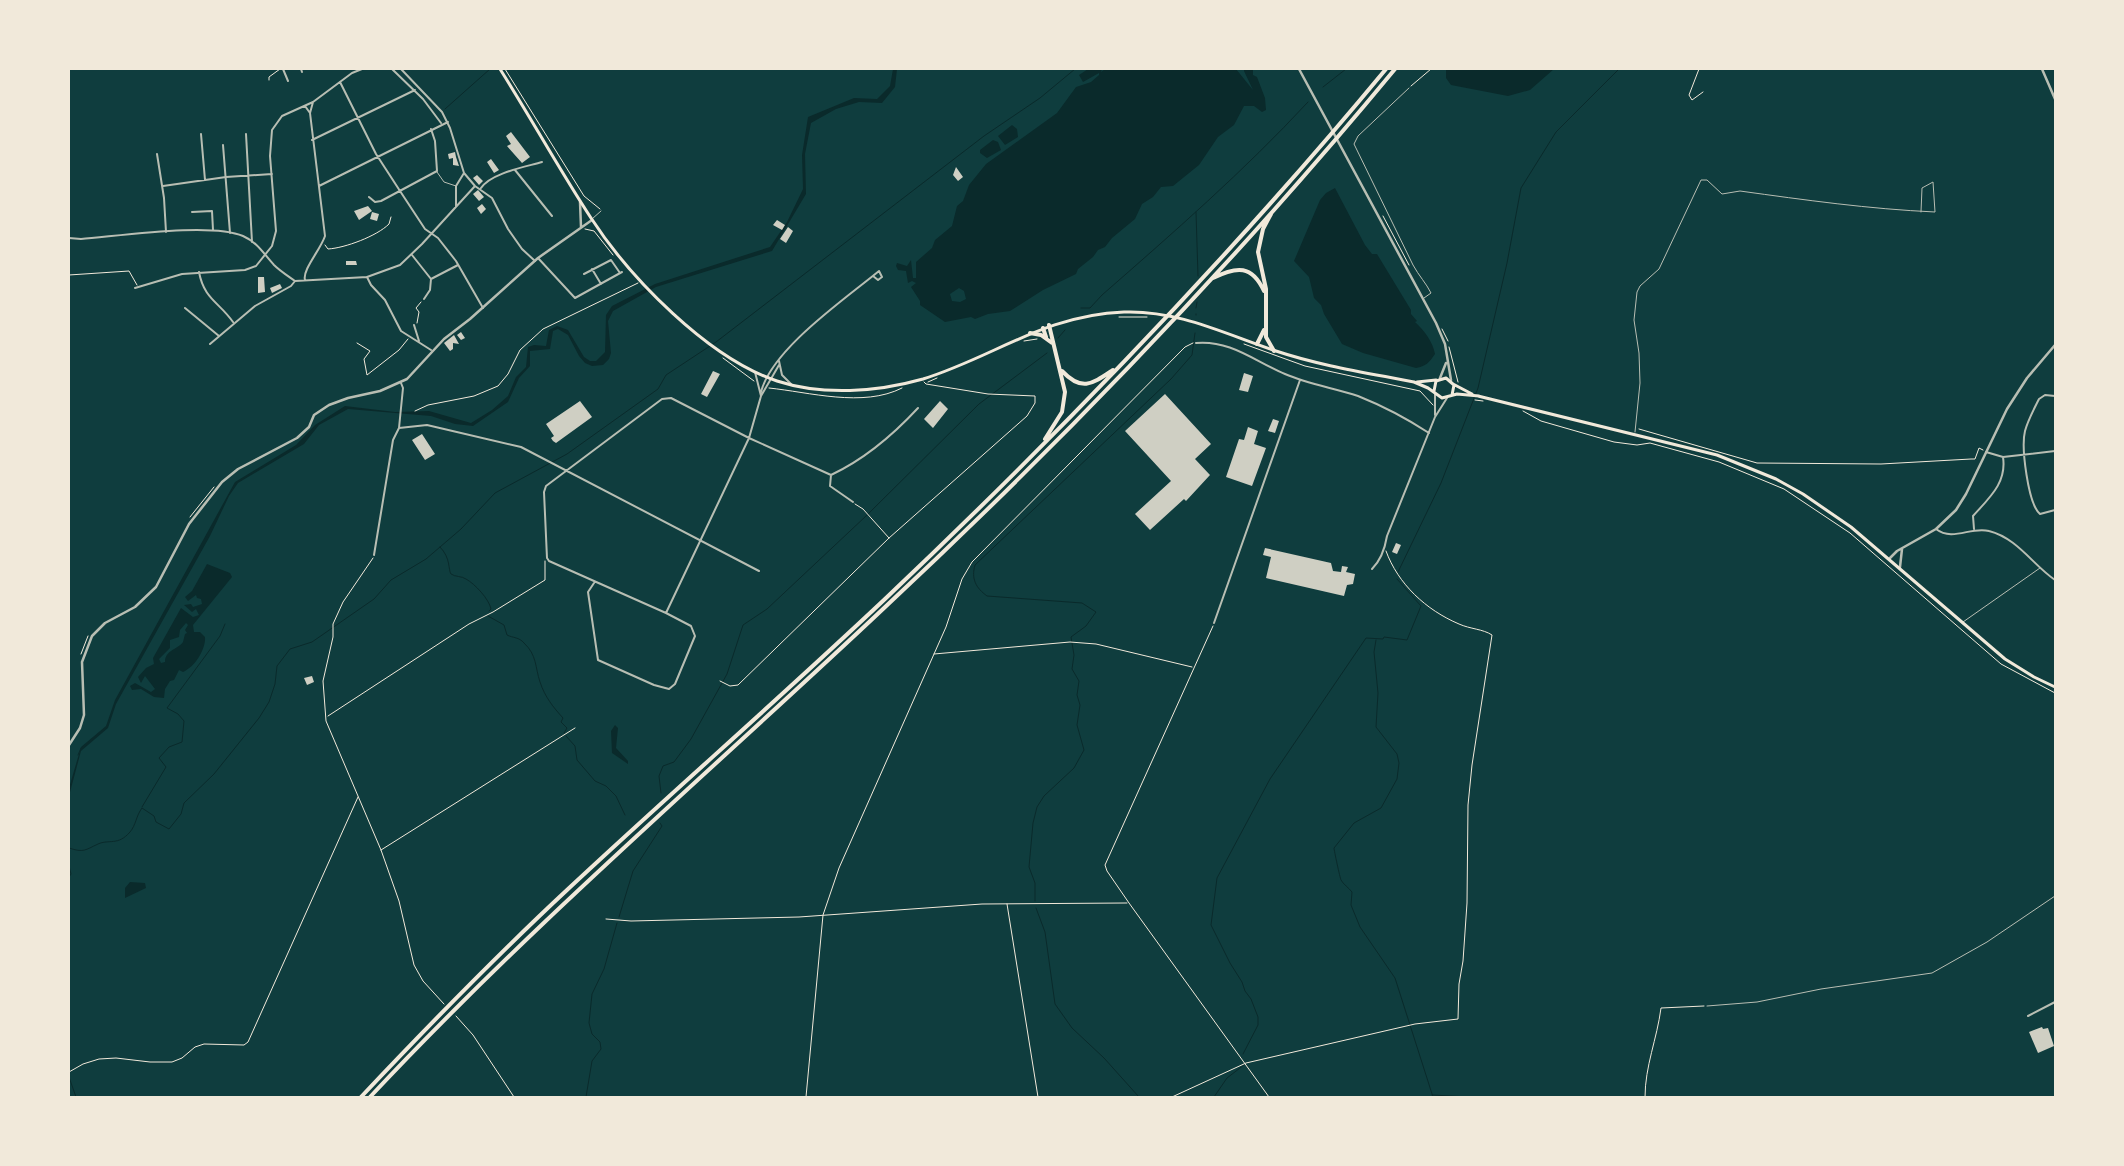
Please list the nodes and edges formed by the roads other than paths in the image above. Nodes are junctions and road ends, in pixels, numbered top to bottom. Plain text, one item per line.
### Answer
1 (282, 69) edge
2 (362, 69) edge
3 (392, 69) edge
4 (401, 69) edge
5 (500, 69) edge
6 (1298, 69) edge
7 (1386, 69) edge
8 (1395, 69) edge
9 (2042, 69) edge
10 (288, 81) dead end
11 (340, 82) junction
12 (1409, 88) road end
13 (415, 90) junction
14 (2055, 99) edge
15 (313, 102) junction
16 (305, 106) junction
17 (310, 113) junction
18 (358, 118) junction
19 (448, 122) junction
20 (441, 123) junction
21 (431, 128) junction
22 (201, 134) dead end
23 (246, 134) dead end
24 (312, 140) junction
25 (223, 145) dead end
26 (157, 154) dead end
27 (379, 156) junction
28 (542, 162) dead end
29 (515, 170) junction
30 (436, 171) junction
31 (464, 173) junction
32 (272, 174) junction
33 (248, 175) junction
34 (226, 177) junction
35 (205, 180) junction
36 (163, 186) junction
37 (319, 186) junction
38 (456, 186) junction
39 (475, 186) junction
40 (481, 189) junction
41 (400, 191) junction
42 (369, 197) dead end
43 (580, 201) junction
44 (456, 207) junction
45 (1274, 208) junction
46 (602, 211) road end
47 (192, 212) dead end
48 (1921, 212) junction
49 (552, 216) dead end
50 (592, 220) junction
51 (581, 227) junction
52 (212, 231) junction
53 (166, 232) junction
54 (230, 233) junction
55 (432, 234) junction
56 (69, 238) edge
57 (252, 242) junction
58 (266, 254) junction
59 (412, 255) junction
60 (536, 259) junction
61 (459, 265) junction
62 (592, 269) junction
63 (199, 272) junction
64 (584, 274) dead end
65 (873, 276) dead end
66 (367, 277) junction
67 (431, 279) junction
68 (305, 280) junction
69 (1209, 280) junction
70 (295, 281) junction
71 (601, 284) junction
72 (135, 288) dead end
73 (1266, 296) junction
74 (1423, 298) junction
75 (424, 299) road end
76 (185, 308) dead end
77 (483, 308) junction
78 (234, 322) junction
79 (414, 325) road end
80 (1049, 325) junction
81 (1042, 328) junction
82 (1265, 328) junction
83 (1030, 333) junction
84 (219, 336) junction
85 (1266, 337) junction
86 (1046, 338) junction
87 (419, 341) junction
88 (1052, 343) junction
89 (1196, 343) dead end
90 (210, 344) dead end
91 (1257, 344) junction
92 (2055, 345) edge
93 (431, 350) junction
94 (1274, 351) junction
95 (1450, 358) junction
96 (780, 361) junction
97 (779, 364) junction
98 (1120, 365) junction
99 (1062, 371) junction
100 (755, 372) junction
101 (766, 377) junction
102 (772, 379) junction
103 (1439, 379) junction
104 (1300, 380) junction
105 (1414, 382) junction
106 (1452, 382) junction
107 (401, 383) junction
108 (792, 385) junction
109 (761, 392) junction
110 (1435, 393) junction
111 (1472, 394) junction
112 (761, 396) junction
113 (2055, 396) edge
114 (1449, 397) junction
115 (918, 408) dead end
116 (1435, 417) junction
117 (399, 428) junction
118 (1429, 433) junction
119 (1635, 433) junction
120 (749, 438) junction
121 (2055, 451) edge
122 (1035, 452) junction
123 (1986, 452) junction
124 (2025, 455) junction
125 (2003, 457) junction
126 (566, 471) junction
127 (831, 475) junction
128 (853, 502) road end
129 (2055, 510) edge
130 (1936, 529) junction
131 (1975, 530) junction
132 (702, 541) junction
133 (1903, 548) junction
134 (374, 555) road end
135 (1890, 558) junction
136 (1900, 567) junction
137 (2040, 568) junction
138 (1372, 569) dead end
139 (759, 571) dead end
140 (2055, 580) edge
141 (594, 583) junction
142 (666, 613) junction
143 (1214, 623) road end
144 (1962, 623) junction
145 (2055, 687) edge
146 (69, 745) edge
147 (2055, 896) edge
148 (2055, 1002) edge
149 (1707, 1006) road end
150 (2028, 1016) dead end
151 (361, 1097) edge
152 (370, 1097) edge

1 - 10 street
2 - 11 street
3 - 13 street
4 - 19 street
5 - 43 main road
6 - 74 street
7 - 98 highway
8 - 45 highway
9 - 14 street
11 - 15 street
11 - 18 street
12 - 74 lane
13 - 18 street
13 - 20 street
15 - 16 street
15 - 17 street
16 - 17 street
16 - 32 street
17 - 24 street
18 - 24 street
18 - 27 street
19 - 20 street
19 - 31 street
20 - 21 street
21 - 27 street
21 - 30 street
22 - 35 street
23 - 33 street
24 - 37 street
25 - 34 street
26 - 36 street
27 - 37 street
27 - 41 street
28 - 29 street
29 - 40 street
29 - 49 street
30 - 38 lane
30 - 41 street
31 - 38 street
31 - 39 street
32 - 33 street
32 - 58 street
33 - 34 street
33 - 57 street
34 - 35 street
34 - 54 street
35 - 36 street
36 - 53 street
37 - 68 street
38 - 44 street
39 - 40 street
39 - 44 street
40 - 60 street
41 - 42 street
41 - 55 street
43 - 50 main road
43 - 51 street
44 - 55 street
45 - 69 highway
45 - 73 highway
46 - 50 lane
47 - 52 street
48 - 48 lane
48 - 119 lane
50 - 51 street
50 - 100 main road
51 - 60 street
52 - 53 street
52 - 54 street
53 - 56 street
54 - 57 street
55 - 59 street
55 - 61 street
57 - 58 street
58 - 63 street
58 - 70 street
59 - 66 street
59 - 67 street
60 - 71 street
60 - 77 street
61 - 67 street
61 - 77 street
62 - 64 street
62 - 71 street
62 - 71 street
63 - 72 street
63 - 78 street
65 - 96 street
66 - 68 street
66 - 87 street
67 - 75 street
68 - 70 street
69 - 73 highway
69 - 152 highway
70 - 78 street
73 - 82 highway
74 - 95 street
76 - 84 street
77 - 93 street
78 - 84 street
79 - 87 street
80 - 81 main road
80 - 88 highway
80 - 91 main road
81 - 83 main road
81 - 86 highway
82 - 85 highway
82 - 91 highway
83 - 86 highway
83 - 108 main road
84 - 90 street
85 - 91 highway
85 - 94 highway
86 - 88 highway
87 - 93 street
88 - 99 highway
89 - 104 street
91 - 94 main road
92 - 123 street
93 - 107 street
94 - 105 main road
95 - 103 street
95 - 106 street
96 - 97 street
96 - 101 street
97 - 102 street
97 - 108 street
98 - 99 highway
98 - 122 highway
99 - 122 highway
100 - 101 main road
100 - 109 street
101 - 102 main road
101 - 109 street
102 - 108 main road
102 - 112 street
103 - 105 main road
103 - 106 main road
103 - 110 main road
104 - 118 street
104 - 143 street
105 - 110 main road
106 - 111 main road
106 - 114 main road
107 - 117 street
107 - 146 street
109 - 112 street
110 - 114 main road
110 - 116 street
111 - 114 main road
111 - 119 main road
112 - 120 street
113 - 124 street
114 - 116 street
115 - 127 street
116 - 118 street
117 - 126 street
117 - 134 street
118 - 138 street
119 - 135 main road
120 - 126 street
120 - 127 street
120 - 132 street
121 - 124 street
122 - 151 highway
123 - 125 street
123 - 130 street
124 - 125 street
124 - 129 street
125 - 131 street
126 - 132 street
126 - 141 street
127 - 128 street
130 - 131 street
130 - 133 street
131 - 137 street
132 - 139 street
132 - 142 street
133 - 135 street
133 - 136 street
135 - 136 main road
136 - 144 main road
137 - 140 street
137 - 144 lane
141 - 142 street
141 - 142 street
144 - 145 main road
147 - 149 lane
148 - 150 street

